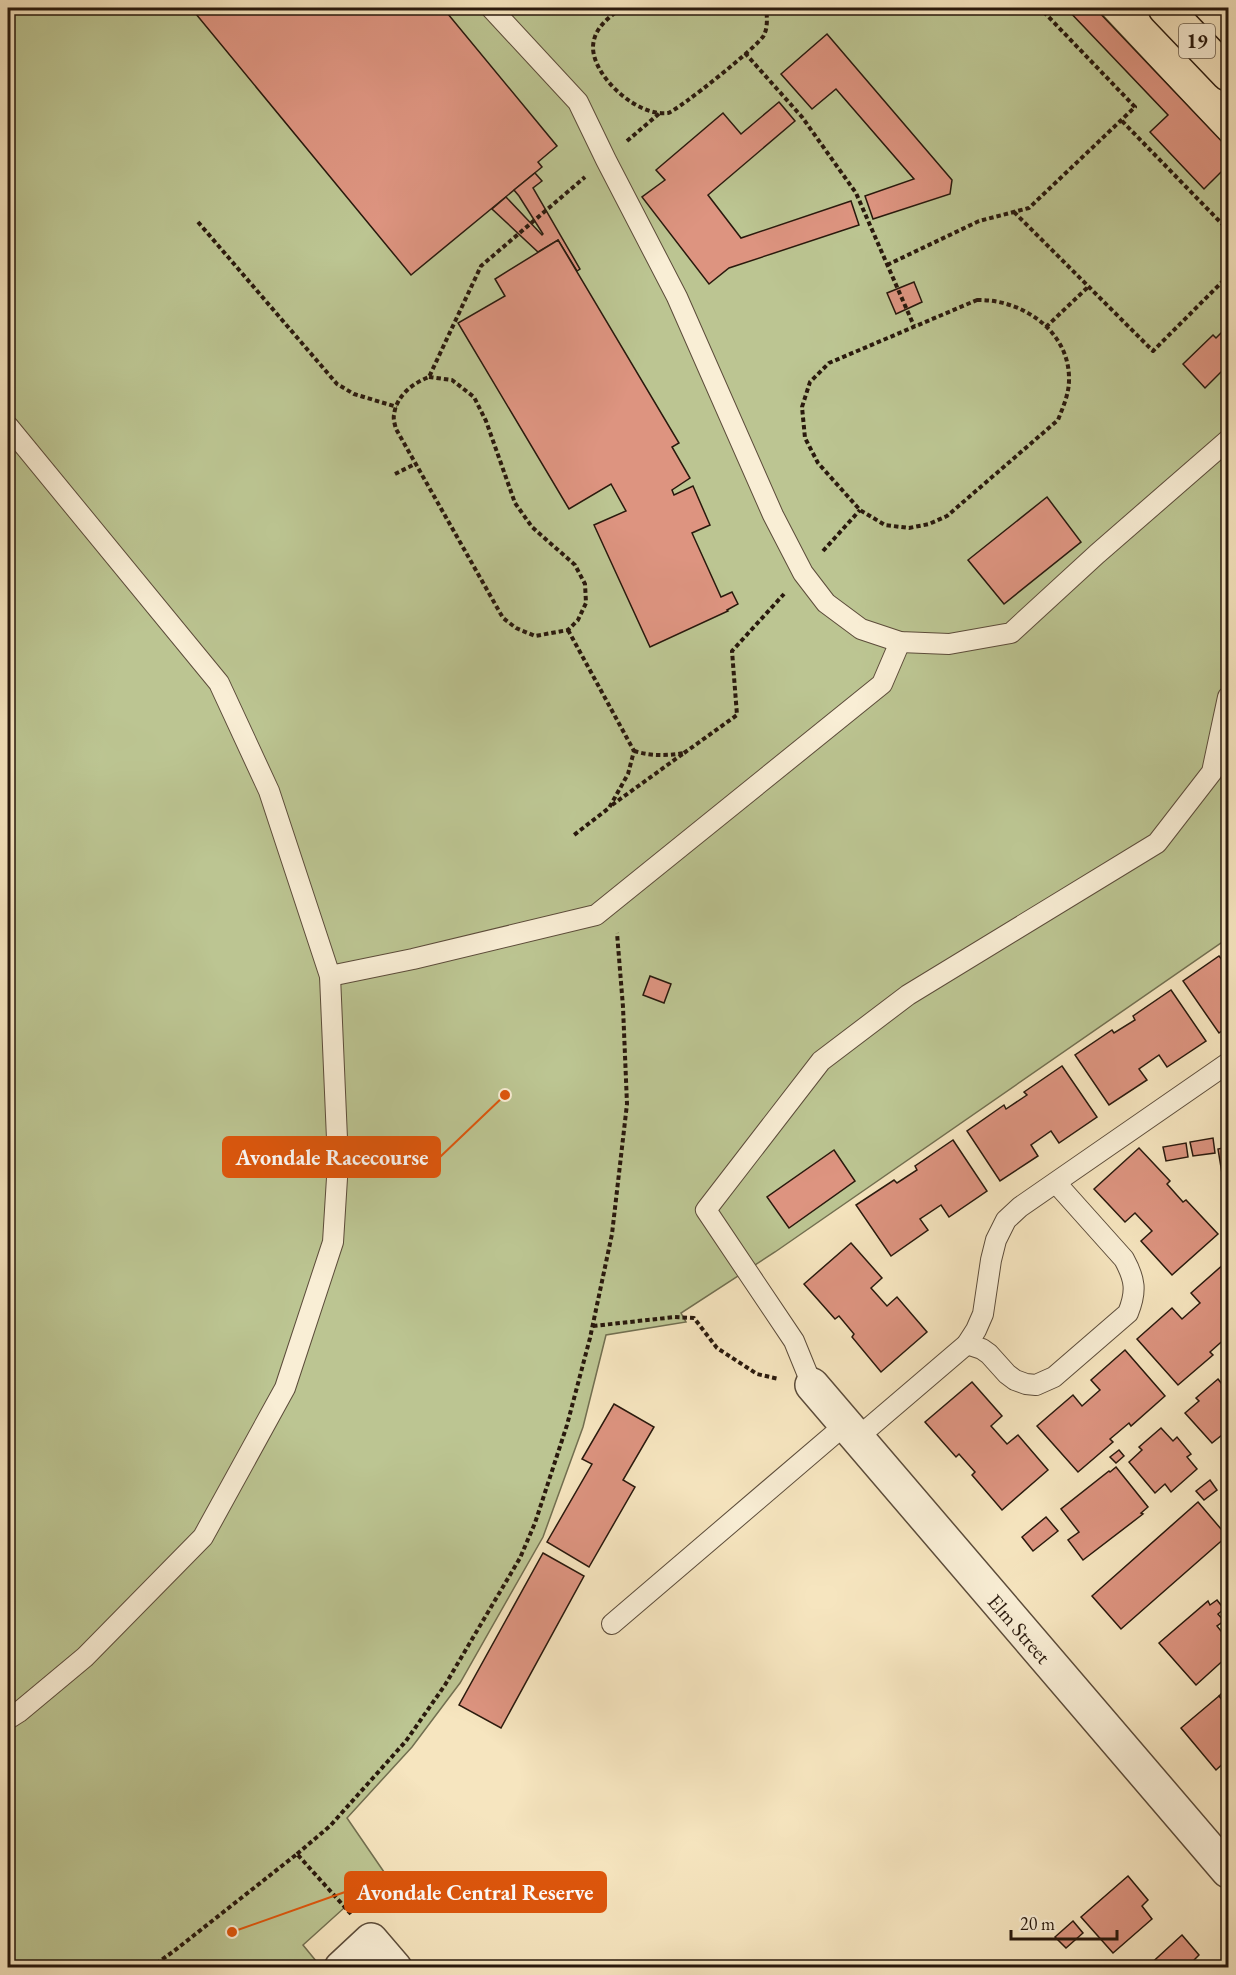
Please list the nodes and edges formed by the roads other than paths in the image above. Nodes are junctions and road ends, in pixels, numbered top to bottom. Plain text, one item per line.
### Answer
1 (491, 8) edge
2 (1165, 8) edge
3 (1228, 74) edge
4 (8, 426) edge
5 (1228, 440) edge
6 (900, 642) junction
7 (1228, 697) edge
8 (330, 976) junction
9 (1228, 1063) edge
10 (1056, 1183) junction
11 (967, 1344) junction
12 (812, 1385) joint
13 (851, 1431) junction
14 (612, 1624) dead end
15 (8, 1719) edge
16 (1228, 1871) edge
17 (341, 1968) edge
18 (395, 1968) edge

1 - 6 lane
2 - 3 main road, 19
4 - 8 lane
5 - 6 lane
6 - 8 lane
7 - 12 lane
8 - 15 lane
9 - 10 lane
10 - 11 lane
10 - 11 lane
11 - 13 lane
12 - 13 street, Elm Street
13 - 14 lane
13 - 16 street, Elm Street
17 - 18 street

